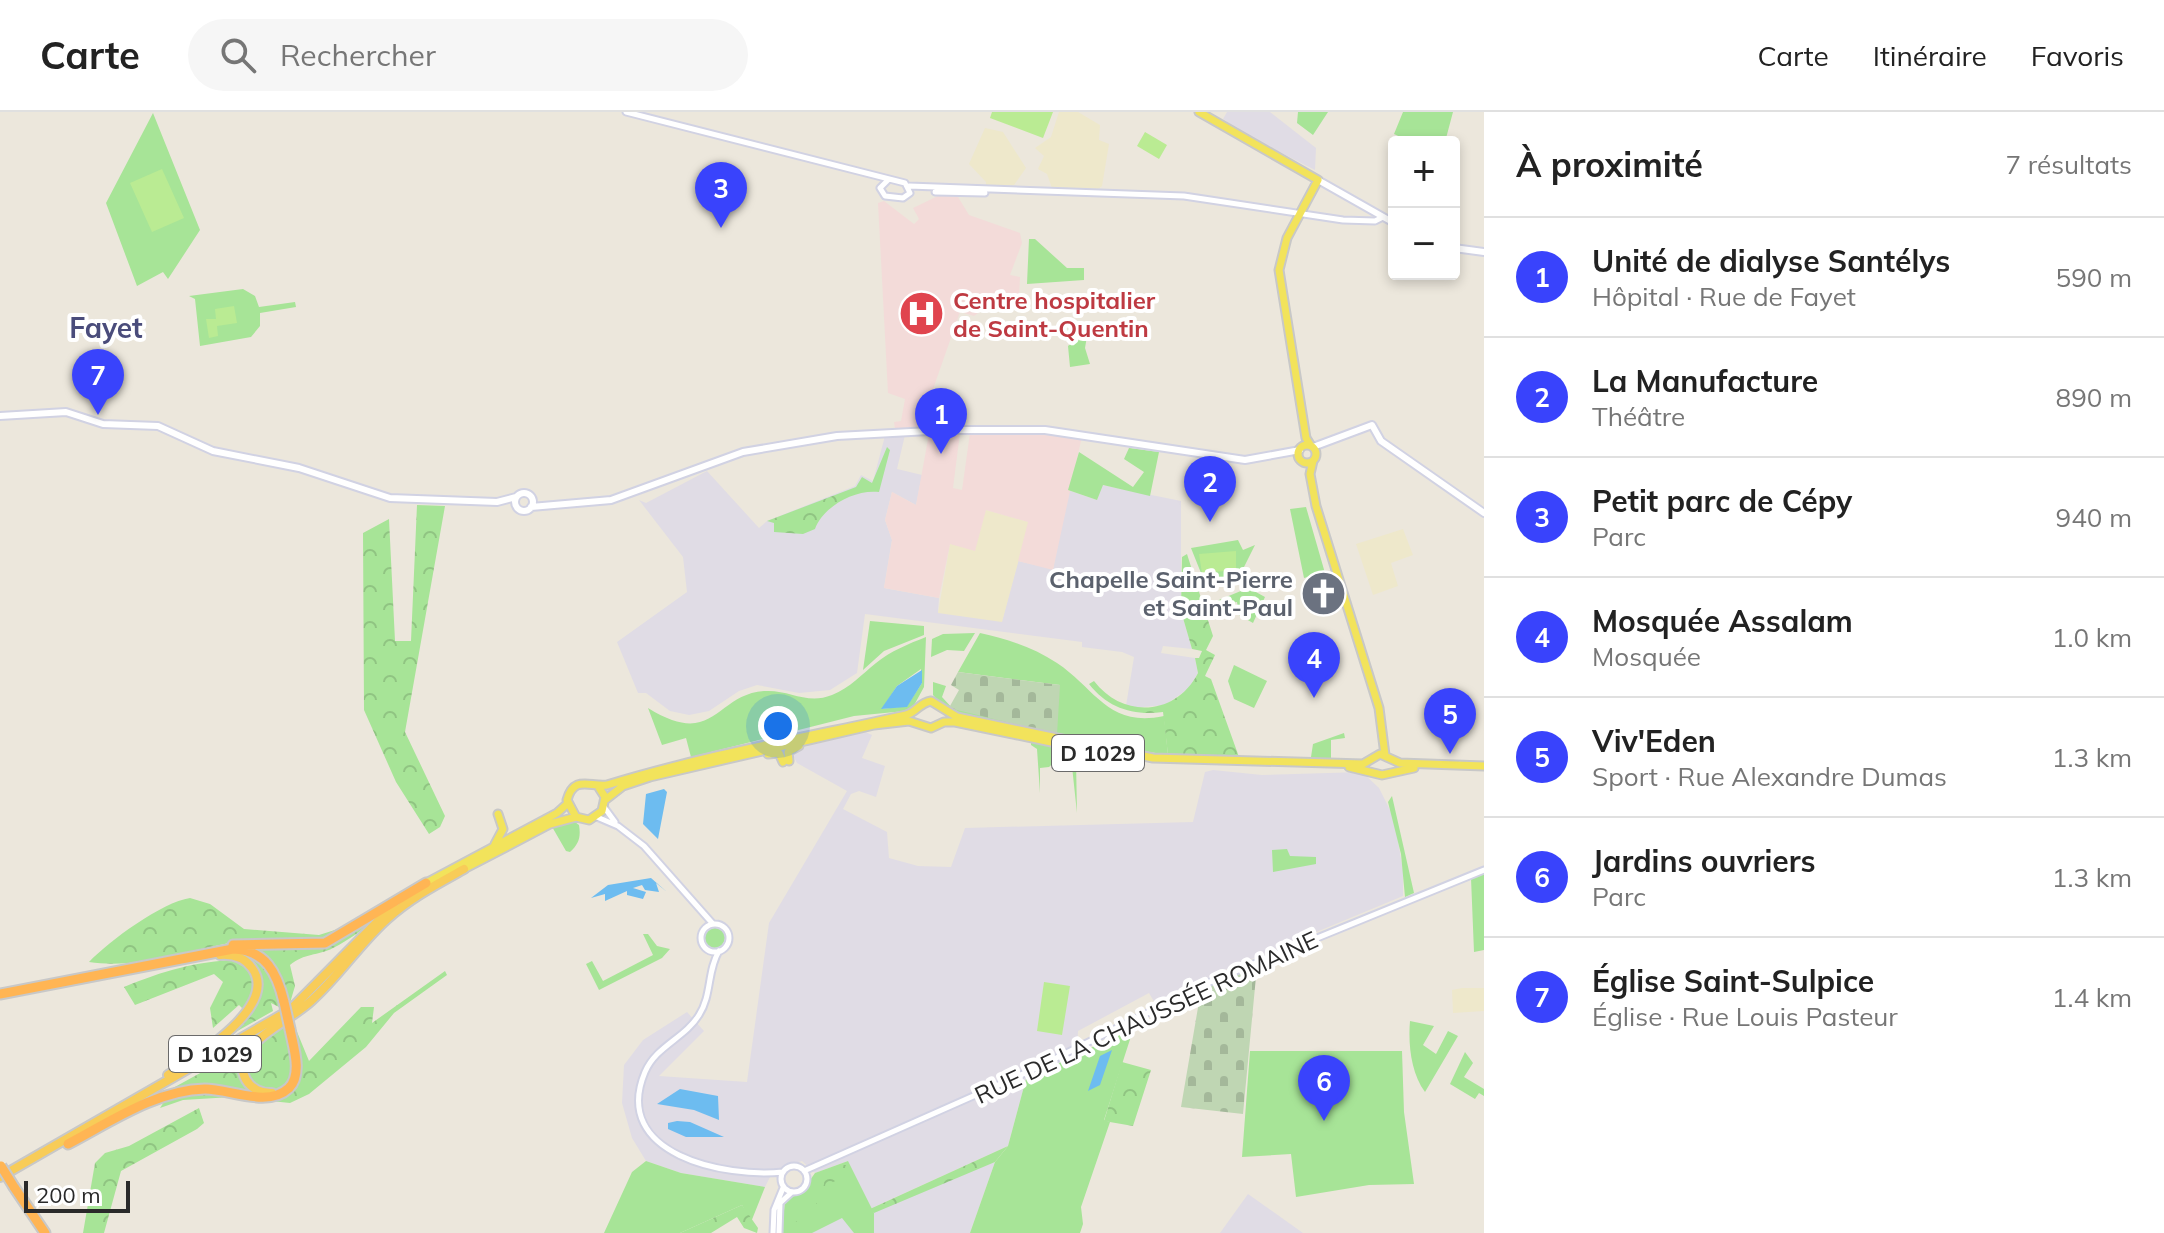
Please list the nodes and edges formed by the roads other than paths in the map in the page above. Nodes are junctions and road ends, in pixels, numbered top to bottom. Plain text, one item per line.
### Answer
1 (626, 112) edge
2 (1199, 112) edge
3 (869, 174) junction
4 (1318, 180) junction
5 (887, 181) junction
6 (881, 186) junction
7 (910, 190) junction
8 (1304, 211) junction
9 (1382, 219) junction
10 (1388, 221) edge
11 (1460, 249) edge
12 (1484, 252) edge
13 (0, 416) edge
14 (1313, 452) junction
15 (1299, 454) junction
16 (516, 497) junction
17 (531, 498) junction
18 (497, 502) junction
19 (548, 502) junction
20 (516, 507) junction
21 (531, 507) junction
22 (1484, 513) edge
23 (1377, 709) junction
24 (916, 711) junction
25 (942, 711) junction
26 (919, 723) junction
27 (939, 723) junction
28 (855, 729) junction
29 (1381, 758) junction
30 (1305, 764) junction
31 (703, 765) junction
32 (1484, 767) edge
33 (1373, 772) junction
34 (1389, 772) junction
35 (598, 786) junction
36 (567, 804) junction
37 (605, 804) junction
38 (498, 814) dead end
39 (576, 817) junction
40 (597, 817) junction
41 (545, 823) junction
42 (618, 826) junction
43 (492, 848) junction
44 (464, 869) joint
45 (1484, 870) edge
46 (426, 883) junction
47 (696, 908) junction
48 (713, 924) junction
49 (703, 930) junction
50 (707, 950) junction
51 (719, 951) junction
52 (187, 956) junction
53 (175, 962) junction
54 (711, 970) junction
55 (98, 979) joint
56 (2, 995) edge
57 (283, 1002) junction
58 (292, 1016) junction
59 (288, 1029) junction
60 (69, 1140) junction
61 (0, 1164) edge
62 (783, 1172) junction
63 (767, 1173) junction
64 (806, 1175) junction
65 (0, 1178) edge
66 (782, 1183) junction
67 (12, 1188) junction
68 (792, 1192) junction
69 (776, 1219) junction
70 (38, 1233) edge
71 (45, 1233) edge
72 (773, 1233) edge
73 (779, 1233) edge

1 - 3 street
2 - 4 main road
3 - 5 street
3 - 6 street
4 - 8 main road
4 - 9 main road
5 - 6 street
5 - 7 street
6 - 7 street
7 - 8 street
8 - 9 street
8 - 14 main road
8 - 15 main road
9 - 10 main road
11 - 12 main road
13 - 18 main road
14 - 15 main road
14 - 15 main road
14 - 22 main road
14 - 23 main road
15 - 19 main road
15 - 23 main road
16 - 17 main road
16 - 18 main road
16 - 20 main road
17 - 19 main road
17 - 21 main road
18 - 20 main road
19 - 21 main road
20 - 21 main road
23 - 29 main road
24 - 25 main road
24 - 26 main road
24 - 35 main road
25 - 27 main road
25 - 30 main road, D 1029
26 - 27 main road
26 - 28 main road
27 - 30 main road, D 1029
28 - 31 main road
28 - 31 main road
29 - 30 main road
29 - 32 main road
29 - 33 main road
29 - 34 main road
30 - 33 main road
31 - 37 main road
32 - 34 main road
33 - 34 main road
35 - 36 main road
35 - 37 main road
36 - 39 main road
36 - 41 main road, D 1029
37 - 40 main road
37 - 42 street
38 - 43 main road
39 - 40 main road
39 - 41 main road, D 1029
40 - 42 street
41 - 43 main road, D 1029
41 - 44 main road, D 1029
42 - 47 street
43 - 46 main road
44 - 58 highway, D 1029
45 - 64 street, RUE DE LA CHAUSSÉE ROMAINE
46 - 52 highway
46 - 60 highway, D 1029
47 - 48 street
47 - 49 street
48 - 49 street
48 - 51 street
49 - 50 street
50 - 51 street
50 - 54 street
51 - 54 street
52 - 56 highway
52 - 57 highway
53 - 55 highway
53 - 57 highway
53 - 60 highway
54 - 63 street
55 - 56 highway
57 - 59 highway, bridge
58 - 59 highway
58 - 60 highway, D 1029
59 - 60 highway
60 - 65 highway, D 1029
61 - 67 highway, bridge
62 - 63 street
62 - 64 street
62 - 66 street
63 - 66 street
64 - 68 street
65 - 67 highway, bridge
66 - 68 street
66 - 69 street
67 - 70 highway
67 - 71 highway
68 - 69 street
69 - 72 street
69 - 73 street

